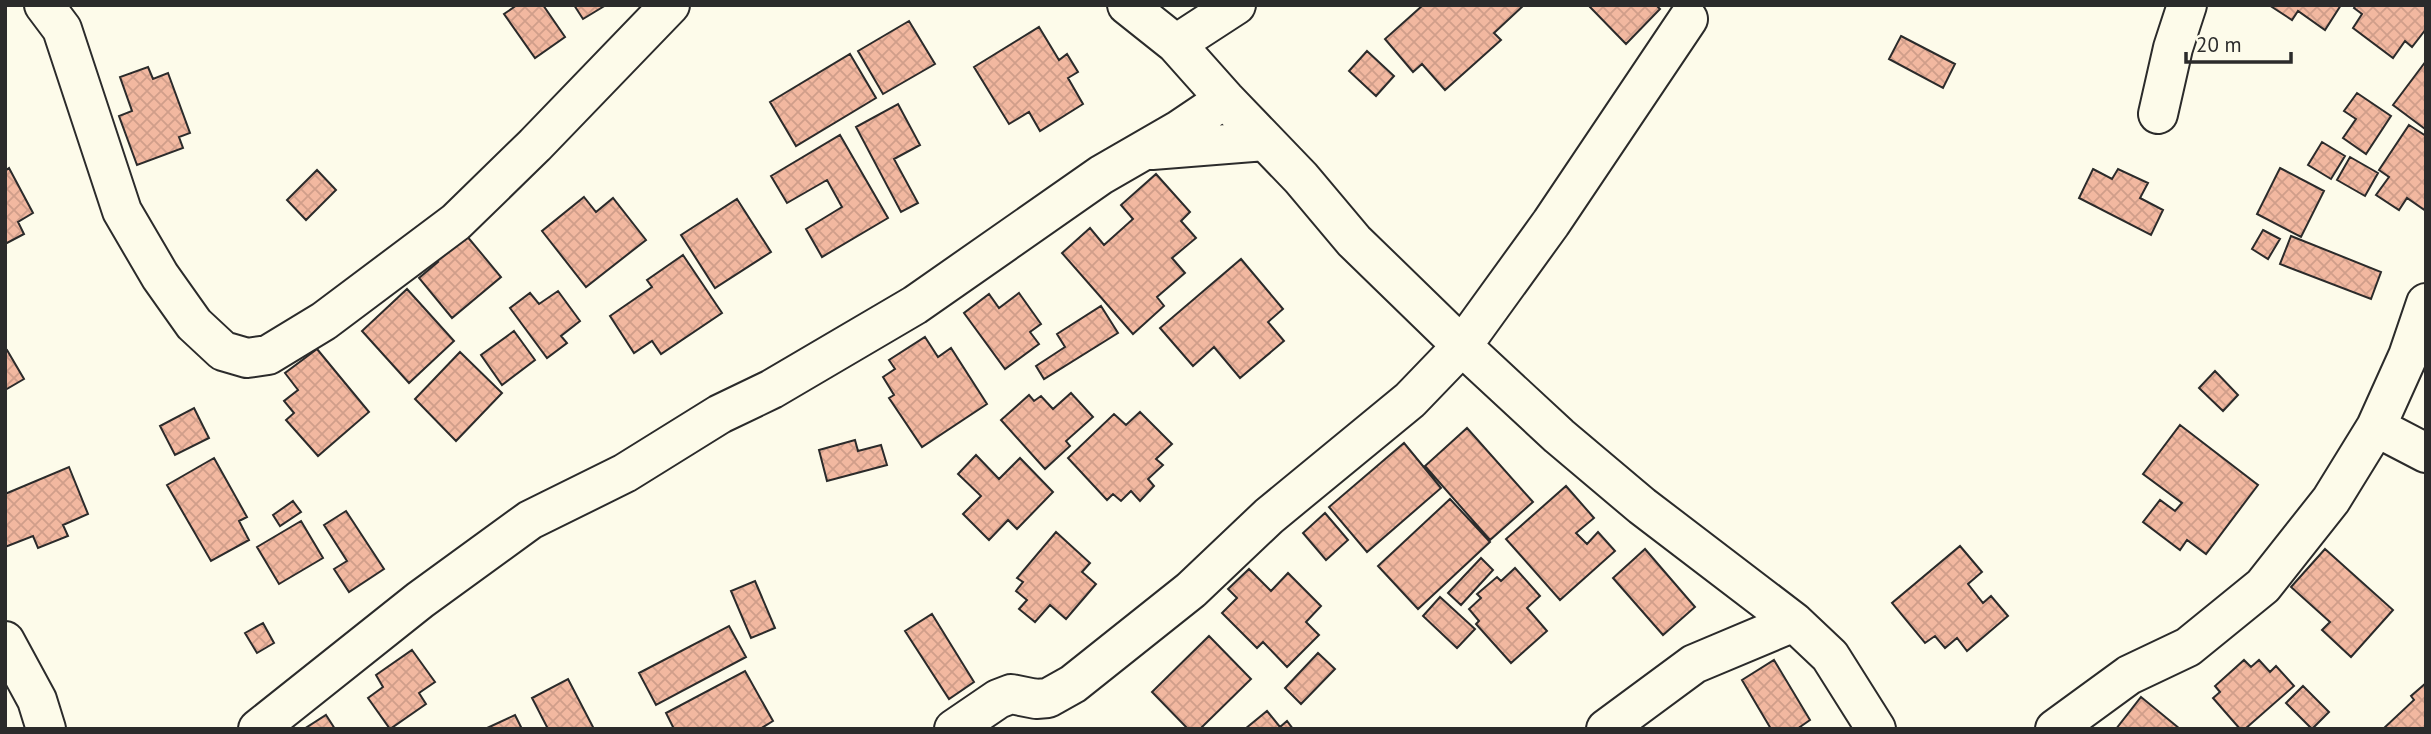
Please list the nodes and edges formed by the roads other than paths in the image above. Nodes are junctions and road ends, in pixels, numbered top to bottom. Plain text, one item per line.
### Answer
1 (44, 5) edge
2 (670, 5) edge
3 (1127, 5) edge
4 (1236, 5) edge
5 (2188, 5) edge
6 (1688, 19) dead end
7 (1176, 44) junction
8 (1225, 99) junction
9 (2158, 114) dead end
10 (1265, 141) junction
11 (1143, 150) junction
12 (2426, 303) edge
13 (1462, 346) junction
14 (2376, 427) junction
15 (2426, 453) edge
16 (1794, 622) junction
17 (5, 641) edge
18 (46, 729) edge
19 (258, 729) edge
20 (954, 729) edge
21 (1606, 729) edge
22 (1876, 729) edge
23 (2055, 729) edge

1 - 2 street
3 - 7 street
4 - 7 street
5 - 9 street
6 - 13 street
7 - 8 street
8 - 10 street
8 - 11 street
10 - 11 street
10 - 13 street
11 - 19 street
12 - 14 street
13 - 16 street
13 - 20 street
14 - 15 street
14 - 23 street
16 - 21 street
16 - 22 street
17 - 18 street

